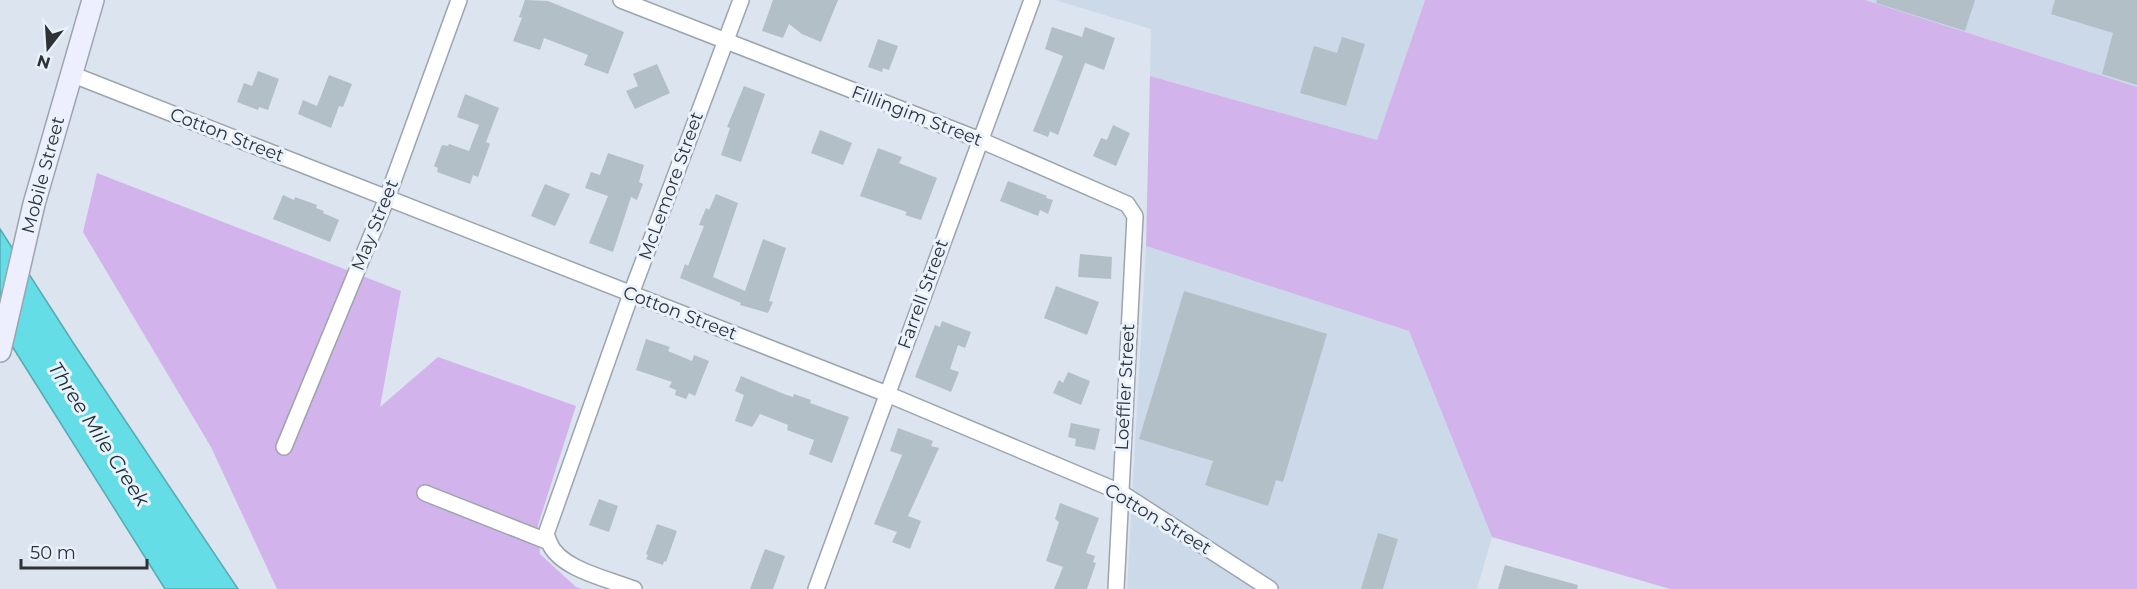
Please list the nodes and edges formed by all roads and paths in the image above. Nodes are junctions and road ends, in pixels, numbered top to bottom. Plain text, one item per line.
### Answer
1 (93, 0) edge
2 (459, 0) edge
3 (621, 0) edge
4 (741, 0) edge
5 (1032, 0) edge
6 (725, 41) junction
7 (71, 74) junction
8 (980, 140) junction
9 (387, 198) junction
10 (1131, 293) joint
11 (631, 294) junction
12 (0, 351) edge
13 (887, 394) junction
14 (285, 447) dead end
15 (1120, 492) junction
16 (425, 493) dead end
17 (549, 542) junction
18 (634, 589) edge
19 (816, 589) edge
20 (1116, 589) edge
21 (1270, 589) edge

1 - 7 street, Mobile Street
2 - 9 street, May Street
3 - 6 street, Fillingim Street
4 - 6 street, McLemore Street
5 - 8 street, Farrell Street
6 - 8 street, Fillingim Street
6 - 11 street, McLemore Street
7 - 9 street, Cotton Street
7 - 12 street, Mobile Street
8 - 10 street, Fillingim Street
8 - 13 street, Farrell Street
9 - 11 street, Cotton Street
9 - 14 street, May Street
10 - 15 street, Loeffler Street
11 - 13 street, Cotton Street
11 - 17 street, McLemore Street
13 - 15 street, Cotton Street
13 - 19 street, Farrell Street
15 - 20 street, Loeffler Street
15 - 21 street, Cotton Street
16 - 17 street
17 - 18 street

